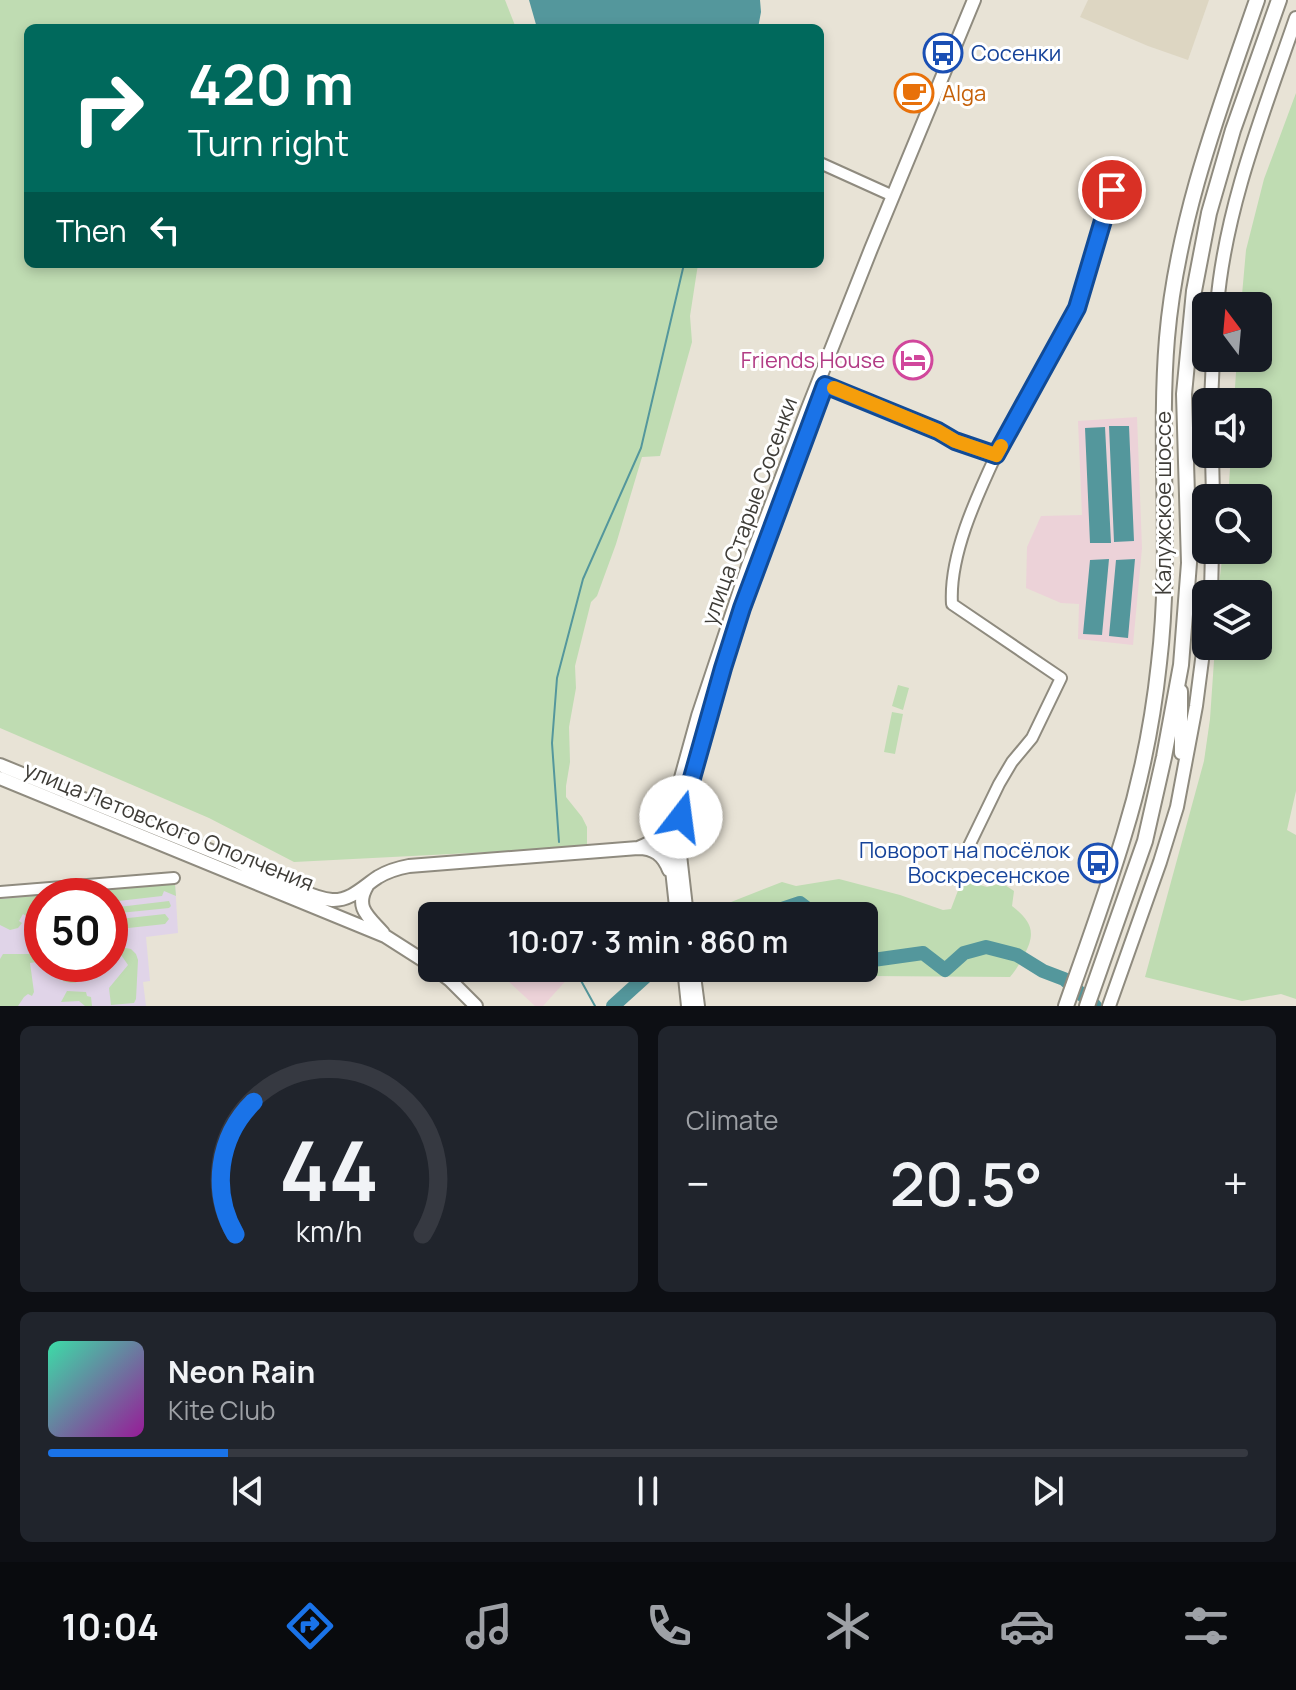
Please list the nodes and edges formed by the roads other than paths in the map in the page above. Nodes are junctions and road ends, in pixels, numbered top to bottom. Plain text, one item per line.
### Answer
1 (974, 0) edge
2 (981, 0) edge
3 (1257, 0) edge
4 (1279, 0) edge
5 (1296, 18) edge
6 (824, 165) edge
7 (1112, 190) dead end
8 (893, 196) junction
9 (1219, 292) edge
10 (821, 384) junction
11 (996, 455) junction
12 (1202, 660) edge
13 (1181, 665) junction
14 (0, 765) edge
15 (0, 778) edge
16 (1180, 788) junction
17 (671, 814) junction
18 (638, 848) junction
19 (966, 852) dead end
20 (672, 877) junction
21 (174, 878) dead end
22 (367, 886) junction
23 (294, 888) junction
24 (0, 892) edge
25 (675, 902) edge
26 (685, 902) edge
27 (324, 911) junction
28 (385, 936) junction
29 (418, 957) edge
30 (452, 982) edge
31 (690, 982) edge
32 (692, 982) edge
33 (1066, 1005) edge
34 (476, 1006) edge
35 (688, 1006) edge
36 (698, 1006) edge
37 (1087, 1006) edge
38 (1109, 1006) edge

1 - 8 main road, улица Старые Сосенки
2 - 10 main road, улица Старые Сосенки
3 - 33 highway, Калужское шоссе
4 - 13 highway, Калужское шоссе
5 - 9 main road
6 - 8 street
7 - 11 street
8 - 10 main road, улица Старые Сосенки
10 - 11 street
10 - 17 main road, улица Старые Сосенки
10 - 26 main road, улица Старые Сосенки
11 - 19 street
12 - 16 main road
13 - 16 main road
13 - 37 highway, Калужское шоссе
14 - 23 main road, улица Летовского Ополчения
15 - 27 main road, улица Летовского Ополчения
16 - 38 main road
17 - 18 main road
17 - 20 main road, улица Старые Сосенки
18 - 20 main road
18 - 22 main road
20 - 25 main road, улица Старые Сосенки
21 - 24 street
22 - 23 main road
22 - 28 main road
23 - 27 main road, улица Летовского Ополчения
27 - 28 main road, улица Летовского Ополчения
28 - 29 main road, улица Летовского Ополчения
30 - 34 main road, улица Летовского Ополчения
31 - 35 main road
32 - 36 main road

